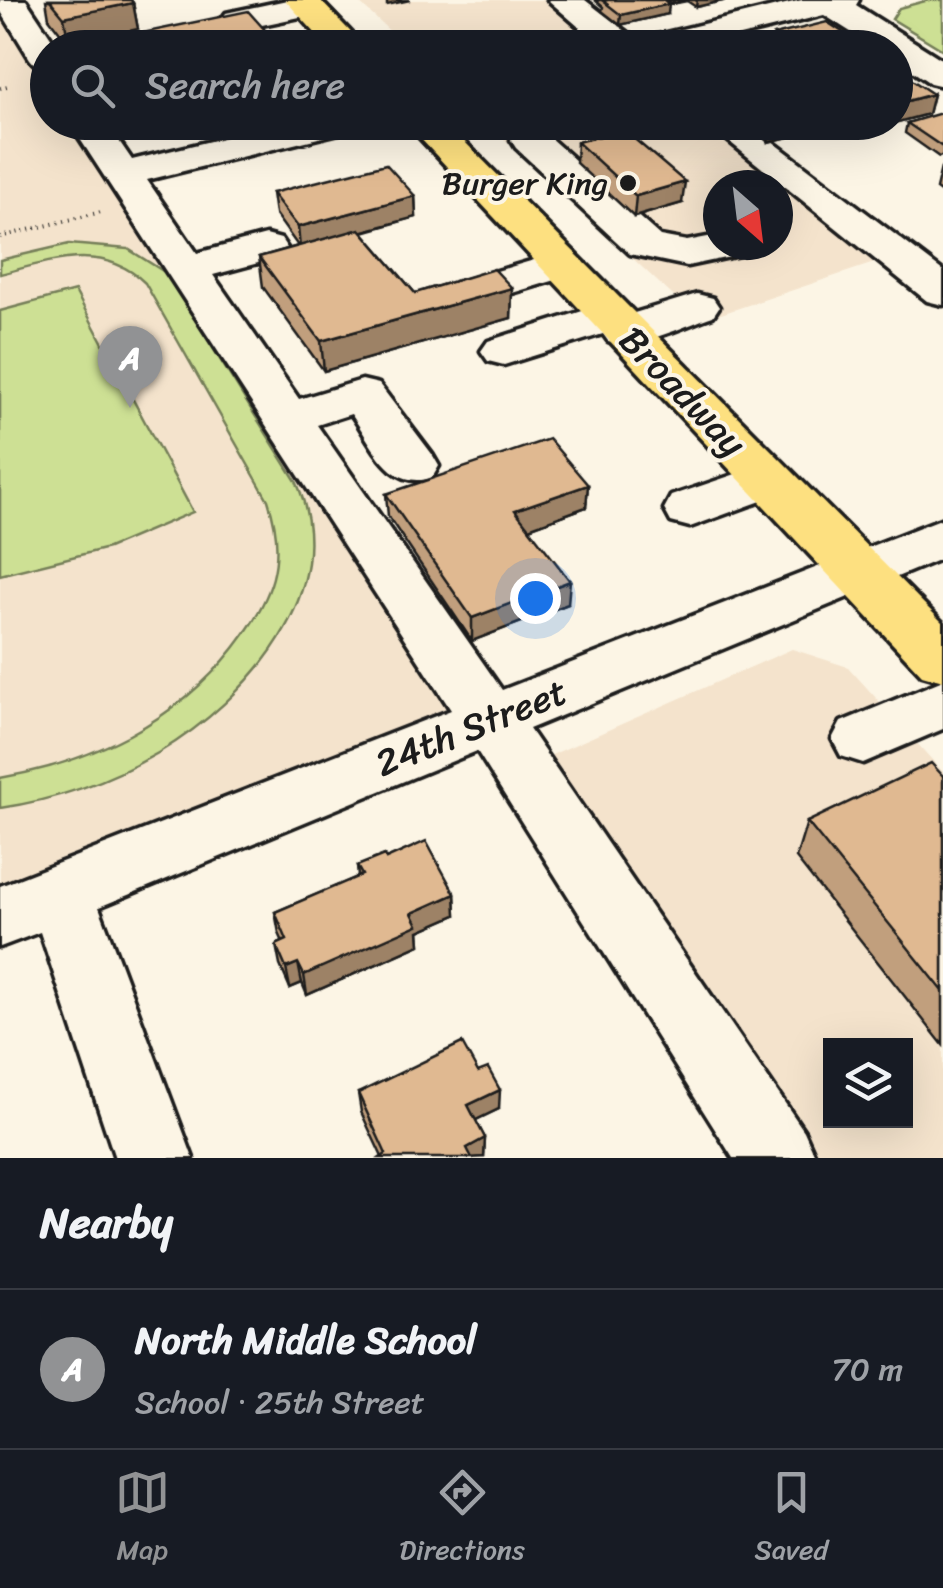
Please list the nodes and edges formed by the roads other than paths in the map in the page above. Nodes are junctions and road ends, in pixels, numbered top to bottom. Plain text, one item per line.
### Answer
1 (832, 1) edge
2 (304, 3) edge
3 (21, 6) edge
4 (569, 13) edge
5 (238, 20) edge
6 (33, 30) edge
7 (331, 30) edge
8 (597, 30) edge
9 (718, 30) edge
10 (876, 30) edge
11 (913, 54) edge
12 (943, 74) edge
13 (98, 140) edge
14 (266, 140) edge
15 (441, 140) edge
16 (530, 140) edge
17 (746, 140) edge
18 (198, 157) junction
19 (222, 188) dead end
20 (129, 189) junction
21 (703, 251) edge
22 (562, 266) junction
23 (943, 292) edge
24 (442, 300) edge
25 (697, 307) dead end
26 (618, 324) junction
27 (504, 350) dead end
28 (285, 419) junction
29 (414, 466) dead end
30 (768, 480) junction
31 (690, 509) dead end
32 (943, 537) edge
33 (856, 572) junction
34 (943, 659) edge
35 (943, 703) edge
36 (489, 719) junction
37 (863, 739) dead end
38 (30, 905) edge
39 (154, 1158) edge
40 (777, 1158) edge

1 - 9 street
1 - 10 street
2 - 5 street
2 - 7 main road
3 - 6 street
4 - 8 street
11 - 12 street
13 - 20 street
14 - 18 street
15 - 22 main road, Broadway
16 - 21 street
17 - 23 street
18 - 19 street
18 - 20 street
20 - 28 street
22 - 24 street
22 - 26 main road, Broadway
25 - 26 street
26 - 27 street
26 - 30 main road, Broadway
28 - 29 street
28 - 36 street
30 - 31 street
30 - 33 main road, Broadway
32 - 33 street, 24th Street
33 - 34 main road, Broadway
33 - 36 street, 24th Street
35 - 37 street
36 - 38 street, 24th Street
36 - 40 street
38 - 39 street

